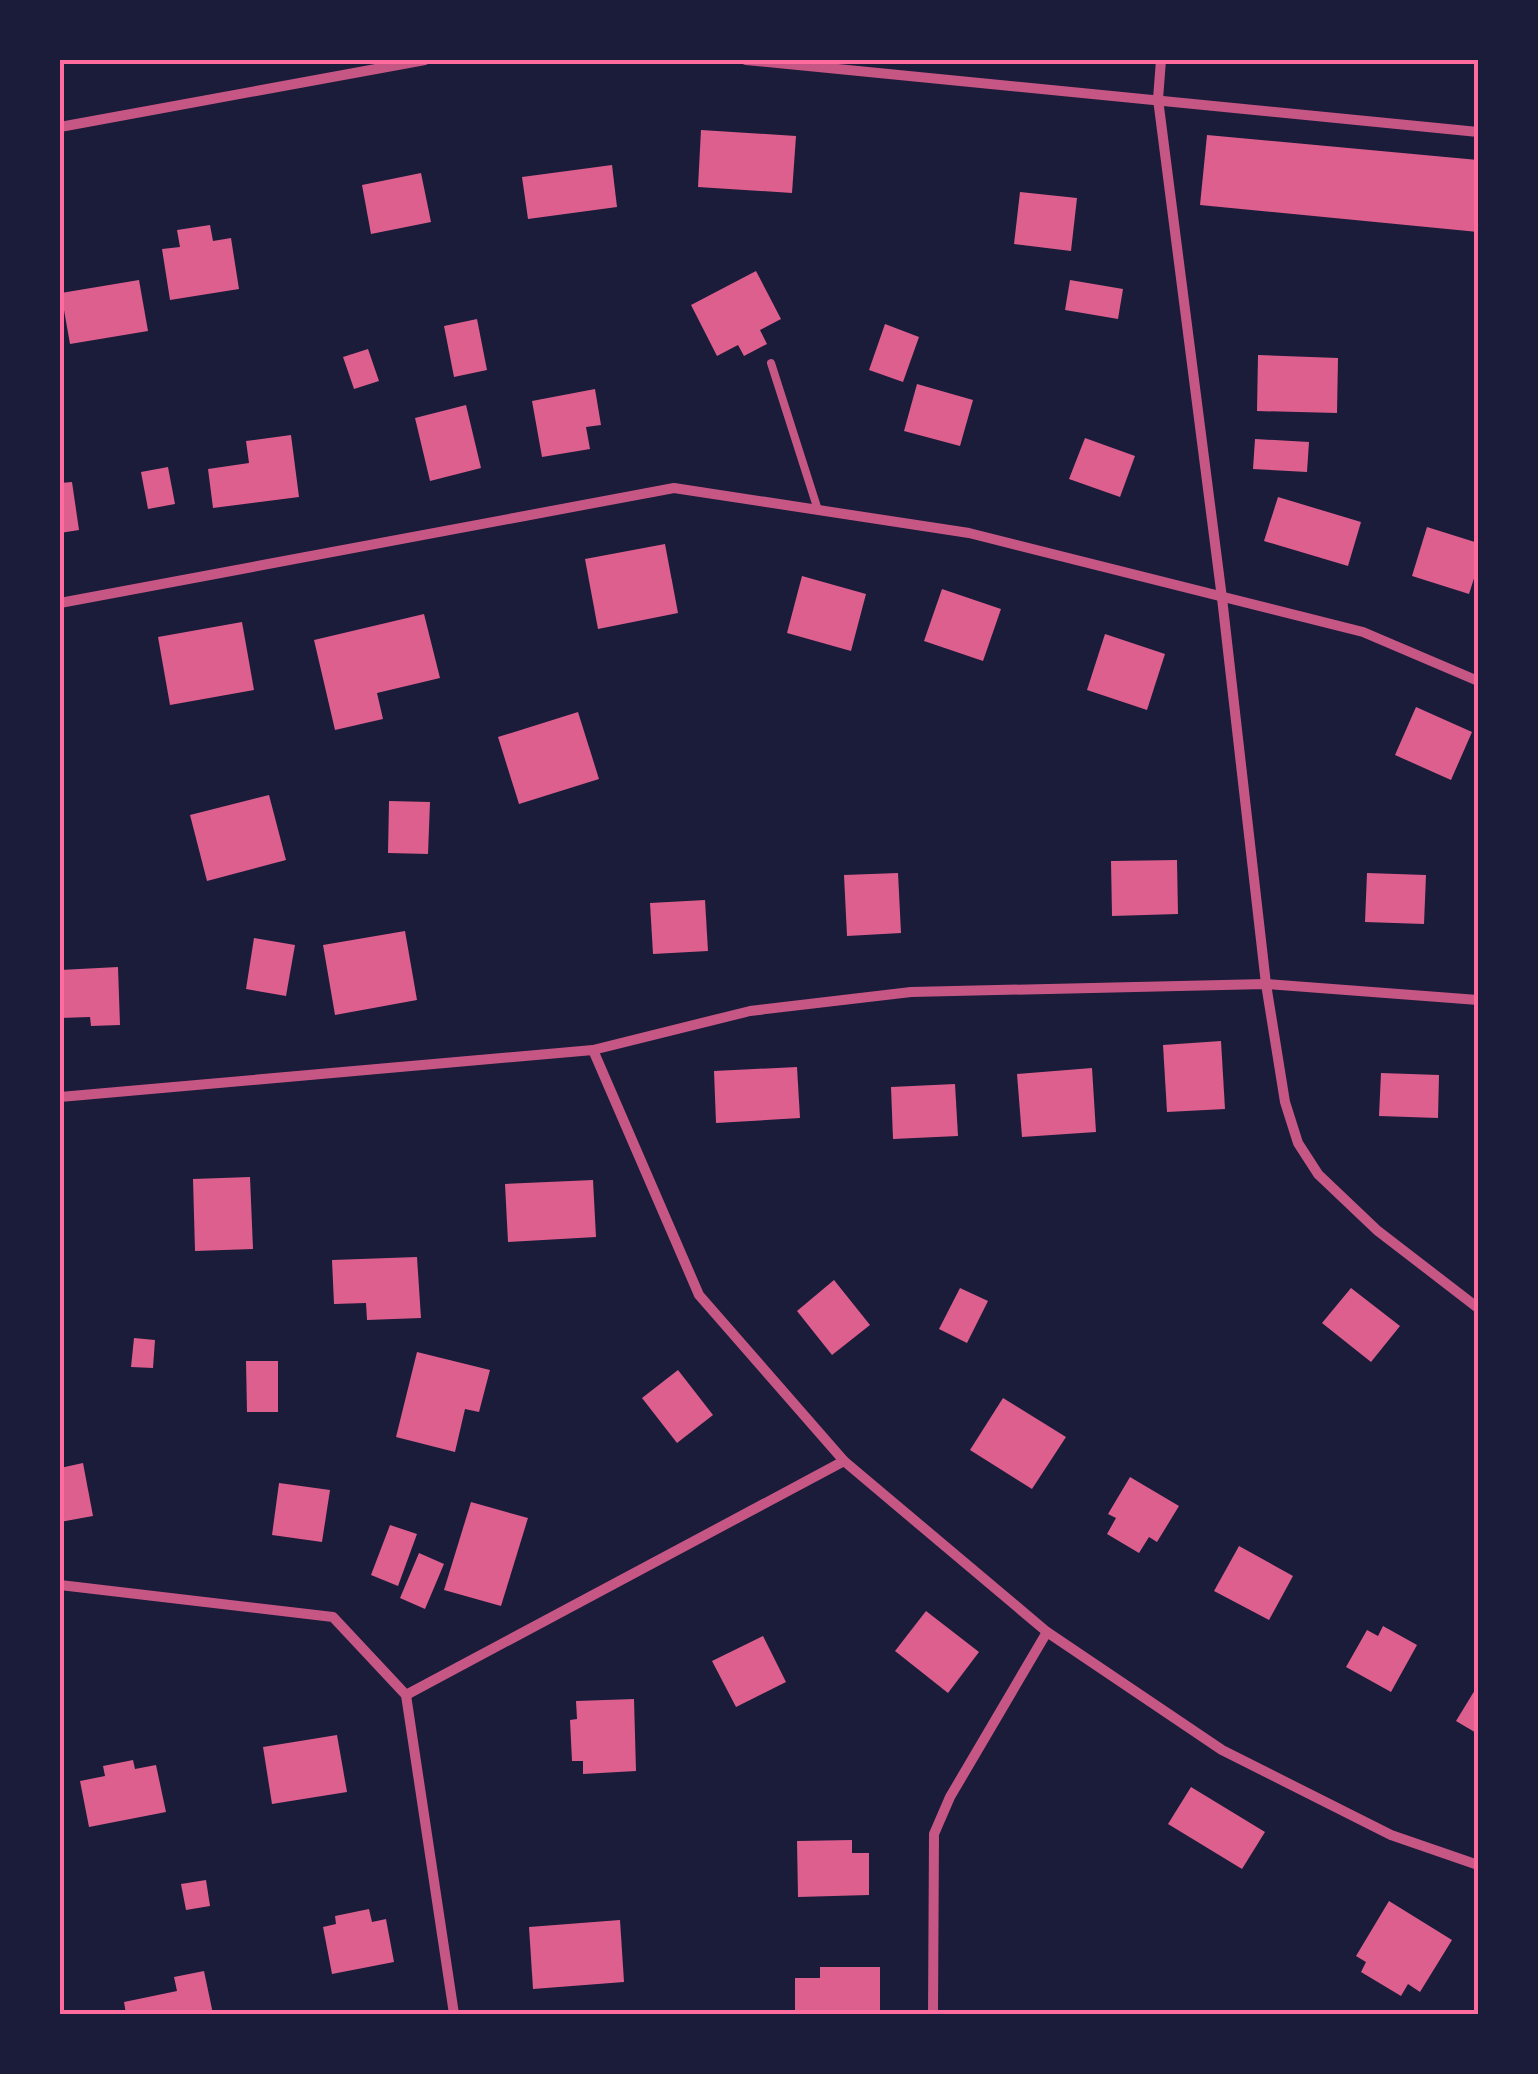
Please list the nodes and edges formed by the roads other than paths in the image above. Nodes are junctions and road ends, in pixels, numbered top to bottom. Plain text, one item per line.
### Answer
1 (425, 60) edge
2 (746, 60) edge
3 (1161, 60) edge
4 (1158, 99) junction
5 (60, 127) edge
6 (1478, 132) edge
7 (771, 363) dead end
8 (818, 510) junction
9 (1222, 598) junction
10 (60, 603) edge
11 (1478, 681) edge
12 (1266, 984) junction
13 (1478, 1000) edge
14 (593, 1050) junction
15 (60, 1097) edge
16 (1478, 1308) edge
17 (844, 1461) junction
18 (60, 1585) edge
19 (1047, 1632) junction
20 (406, 1695) junction
21 (1478, 1865) edge
22 (454, 2014) edge
23 (933, 2014) edge

1 - 5 street
2 - 4 street
3 - 4 street
4 - 6 street
4 - 9 street
7 - 8 lane
8 - 9 street
8 - 10 street
9 - 11 street
9 - 12 street
12 - 13 street
12 - 14 street
12 - 16 street
14 - 15 street
14 - 17 street
17 - 19 street
17 - 20 street
18 - 20 street
19 - 21 street
19 - 23 street
20 - 22 street

